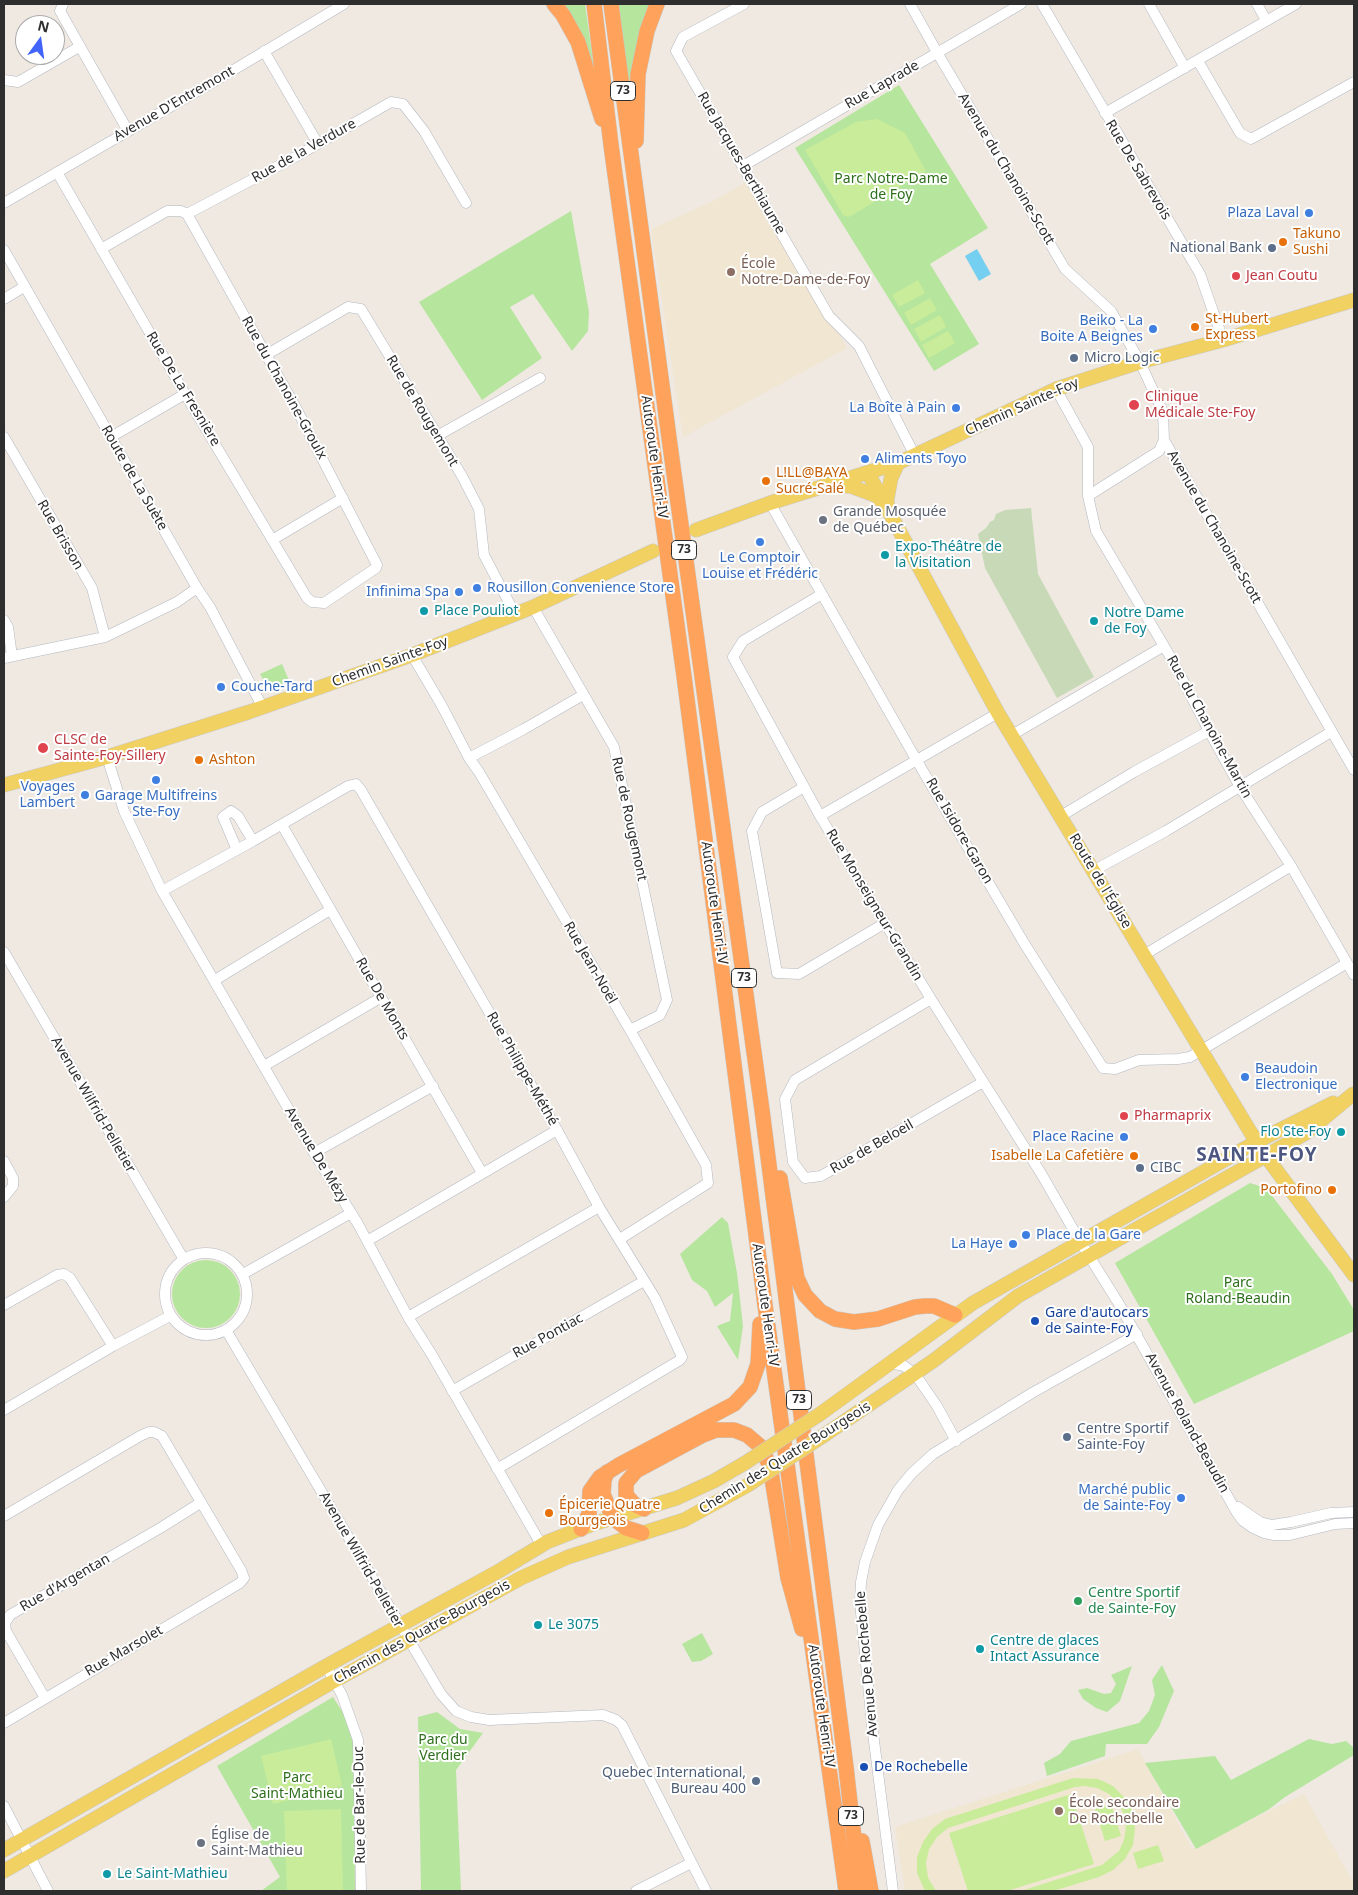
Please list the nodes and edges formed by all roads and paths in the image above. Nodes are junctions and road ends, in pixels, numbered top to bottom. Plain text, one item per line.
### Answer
1 (63, 4) edge
2 (344, 4) edge
3 (554, 4) edge
4 (594, 4) edge
5 (611, 4) edge
6 (657, 4) edge
7 (744, 4) edge
8 (910, 4) edge
9 (1021, 4) edge
10 (1042, 4) edge
11 (1149, 4) edge
12 (1257, 4) edge
13 (1296, 4) edge
14 (1266, 20) junction
15 (79, 47) junction
16 (264, 51) junction
17 (938, 54) junction
18 (1198, 61) junction
19 (1185, 68) junction
20 (4, 80) edge
21 (1354, 82) edge
22 (1105, 114) junction
23 (128, 131) junction
24 (318, 144) junction
25 (611, 145) junction
26 (744, 166) junction
27 (57, 172) junction
28 (634, 177) junction
29 (4, 203) edge
30 (466, 203) dead end
31 (187, 214) junction
32 (101, 249) junction
33 (4, 250) edge
34 (24, 287) junction
35 (4, 299) edge
36 (1354, 300) edge
37 (1224, 340) junction
38 (266, 355) junction
39 (1140, 362) junction
40 (540, 378) dead end
41 (1056, 389) junction
42 (184, 394) junction
43 (111, 436) junction
44 (437, 436) junction
45 (4, 437) edge
46 (1164, 440) junction
47 (915, 456) junction
48 (898, 463) junction
49 (868, 473) junction
50 (830, 486) junction
51 (1088, 496) junction
52 (343, 498) junction
53 (770, 503) junction
54 (888, 510) junction
55 (696, 530) dead end
56 (272, 540) junction
57 (654, 551) dead end
58 (197, 588) junction
59 (822, 594) junction
60 (312, 602) joint
61 (533, 607) junction
62 (515, 614) junction
63 (4, 620) edge
64 (105, 637) junction
65 (1164, 646) junction
66 (412, 655) junction
67 (8, 657) edge
68 (583, 694) junction
69 (263, 708) junction
70 (998, 713) junction
71 (1209, 731) junction
72 (1331, 732) junction
73 (1012, 735) junction
74 (107, 756) junction
75 (469, 758) junction
76 (917, 761) junction
77 (1354, 770) edge
78 (4, 785) edge
79 (1240, 787) junction
80 (804, 788) junction
81 (820, 816) junction
82 (1061, 816) junction
83 (282, 825) junction
84 (253, 841) junction
85 (237, 850) junction
86 (1291, 866) junction
87 (1093, 871) junction
88 (162, 891) junction
89 (330, 910) junction
90 (885, 924) junction
91 (4, 952) edge
92 (1144, 955) junction
93 (1347, 963) junction
94 (1354, 975) edge
95 (215, 980) junction
96 (380, 998) junction
97 (931, 1000) junction
98 (630, 1030) junction
99 (1201, 1050) junction
100 (264, 1066) junction
101 (983, 1082) junction
102 (432, 1086) junction
103 (1354, 1093) edge
104 (557, 1130) junction
105 (1256, 1142) junction
106 (314, 1153) junction
107 (767, 1153) junction
108 (1266, 1156) junction
109 (4, 1161) edge
110 (482, 1173) junction
111 (4, 1197) edge
112 (599, 1207) junction
113 (351, 1213) junction
114 (620, 1239) junction
115 (367, 1241) junction
116 (1081, 1243) junction
117 (1089, 1256) junction
118 (183, 1258) junction
119 (243, 1274) junction
120 (1354, 1275) edge
121 (644, 1281) junction
122 (4, 1305) edge
123 (765, 1305) junction
124 (955, 1315) junction
125 (170, 1316) junction
126 (408, 1317) junction
127 (226, 1330) junction
128 (1136, 1334) junction
129 (113, 1346) junction
130 (890, 1363) junction
131 (915, 1374) junction
132 (452, 1391) junction
133 (4, 1410) edge
134 (956, 1441) junction
135 (497, 1469) junction
136 (608, 1472) junction
137 (1230, 1500) junction
138 (200, 1502) junction
139 (644, 1509) junction
140 (1354, 1512) edge
141 (4, 1516) edge
142 (613, 1518) junction
143 (1354, 1523) edge
144 (580, 1529) junction
145 (642, 1533) junction
146 (542, 1546) junction
147 (400, 1625) junction
148 (408, 1639) junction
149 (326, 1666) junction
150 (334, 1680) junction
151 (818, 1688) junction
152 (45, 1698) junction
153 (4, 1723) edge
154 (846, 1767) junction
155 (4, 1806) edge
156 (22, 1839) junction
157 (4, 1850) edge
158 (29, 1857) junction
159 (691, 1863) junction
160 (4, 1871) edge
161 (48, 1891) edge
162 (362, 1891) edge
163 (636, 1891) edge
164 (706, 1891) edge
165 (846, 1891) edge
166 (860, 1891) edge
167 (871, 1891) edge
168 (893, 1891) edge

1 - 15 street
2 - 16 street, Avenue D'Entremont
3 - 25 highway
4 - 25 highway, Autoroute Henri-IV / 73
5 - 28 highway, Autoroute Henri-IV / 73
6 - 28 highway
7 - 26 street, Rue Jacques-Berthiaume
8 - 17 street, Avenue du Chanoine-Scott
9 - 17 street, Rue Laprade
10 - 22 street, Rue De Sabrevois
11 - 19 street
12 - 14 street
13 - 14 street
14 - 18 street
15 - 20 street
15 - 23 street
16 - 23 street, Avenue D'Entremont
16 - 24 street
17 - 26 street, Rue Laprade
17 - 39 street, Avenue du Chanoine-Scott
18 - 19 street
18 - 21 street
19 - 22 street
22 - 37 street, Rue De Sabrevois
23 - 27 street, Avenue D'Entremont
24 - 30 street, Rue de la Verdure
24 - 31 street, Rue de la Verdure
25 - 123 highway, Autoroute Henri-IV / 73
26 - 47 street, Rue Jacques-Berthiaume
27 - 29 street, Avenue D'Entremont
27 - 32 street, Rue De La Fresnière
28 - 107 highway, Autoroute Henri-IV / 73
31 - 32 street
31 - 38 street, Rue du Chanoine-Groulx
32 - 42 street, Rue De La Fresnière
33 - 34 street, Route de La Suète
34 - 35 street
34 - 43 street, Route de La Suète
36 - 37 main road, Chemin Sainte-Foy
37 - 39 main road, Chemin Sainte-Foy
38 - 44 street, Rue de Rougemont
38 - 52 street, Rue du Chanoine-Groulx
39 - 41 main road, Chemin Sainte-Foy
39 - 46 street, Avenue du Chanoine-Scott
40 - 44 street
41 - 47 main road, Chemin Sainte-Foy
41 - 51 street, Rue du Chanoine-Martin
42 - 43 street
42 - 56 street, Rue De La Fresnière
43 - 58 street, Route de La Suète
44 - 62 street, Rue de Rougemont
45 - 64 street, Rue Brisson
46 - 51 street
46 - 72 street, Avenue du Chanoine-Scott
47 - 48 main road, Chemin Sainte-Foy
48 - 49 main road, Chemin Sainte-Foy
48 - 54 main road
49 - 50 main road, Chemin Sainte-Foy
49 - 54 main road, Route de l'Église
50 - 53 main road, Chemin Sainte-Foy
50 - 54 main road
51 - 65 street, Rue du Chanoine-Martin
52 - 56 street
52 - 60 street, Rue du Chanoine-Groulx
53 - 55 main road, Chemin Sainte-Foy
53 - 59 street, Rue Isidore-Garon
54 - 70 main road, Route de l'Église
56 - 60 street, Rue De La Fresnière
57 - 61 main road, Chemin Sainte-Foy
58 - 64 street
58 - 69 street, Route de La Suète
59 - 76 street, Rue Isidore-Garon
59 - 80 street, Rue Monseigneur-Grandin
61 - 62 main road, Chemin Sainte-Foy
61 - 68 street, Rue de Rougemont
62 - 66 main road, Chemin Sainte-Foy
63 - 67 street
64 - 67 street
65 - 71 street, Rue du Chanoine-Martin
65 - 73 street
66 - 69 main road, Chemin Sainte-Foy
66 - 75 street, Rue Jean-Noël
68 - 75 street
68 - 98 street, Rue de Rougemont
69 - 74 main road, Chemin Sainte-Foy
70 - 73 main road, Route de l'Église
70 - 76 street
71 - 79 street, Rue du Chanoine-Martin
71 - 82 street
72 - 77 street, Avenue du Chanoine-Scott
72 - 79 street
73 - 82 main road, Route de l'Église
74 - 78 main road, Chemin Sainte-Foy
74 - 88 street, Avenue De Mézy
75 - 98 street, Rue Jean-Noël
76 - 81 street
76 - 99 street, Rue Isidore-Garon
79 - 86 street, Rue du Chanoine-Martin
79 - 87 street
80 - 81 street, Rue Monseigneur-Grandin
80 - 90 street
81 - 90 street, Rue Monseigneur-Grandin
82 - 87 main road, Route de l'Église
83 - 84 street
83 - 89 street, Rue De Monts
83 - 104 street, Rue Philippe-Méthé
84 - 85 street
84 - 85 street
85 - 88 street
86 - 92 street
86 - 93 street, Rue du Chanoine-Martin
87 - 92 main road, Route de l'Église
88 - 95 street, Avenue De Mézy
89 - 95 street
89 - 96 street, Rue De Monts
90 - 97 street, Rue Monseigneur-Grandin
91 - 118 street, Avenue Wilfrid-Pelletier
92 - 99 main road, Route de l'Église
93 - 94 street, Rue du Chanoine-Martin
93 - 99 street
95 - 100 street, Avenue De Mézy
96 - 100 street
96 - 102 street, Rue De Monts
97 - 101 street, Rue Monseigneur-Grandin
97 - 101 street, Rue de Beloeil
98 - 114 street, Rue Jean-Noël
99 - 105 main road, Route de l'Église
100 - 106 street, Avenue De Mézy
101 - 116 street, Rue Monseigneur-Grandin
102 - 106 street
102 - 110 street, Rue De Monts
103 - 105 main road, Chemin des Quatre-Bourgeois
103 - 108 main road, Chemin des Quatre-Bourgeois
104 - 110 street
104 - 112 street, Rue Philippe-Méthé
105 - 108 main road, Route de l'Église
105 - 116 main road, Chemin des Quatre-Bourgeois
106 - 113 street, Avenue De Mézy
107 - 124 highway
107 - 154 highway, Autoroute Henri-IV / 73
108 - 117 main road, Chemin des Quatre-Bourgeois
108 - 120 main road, Route de l'Église
109 - 111 street
110 - 115 street
112 - 114 street, Rue Philippe-Méthé
112 - 126 street
113 - 115 street, Avenue De Mézy
113 - 119 street
114 - 121 street, Rue Philippe-Méthé
115 - 126 street, Avenue De Mézy
116 - 117 street, Avenue Roland-Beaudin
116 - 124 main road, Chemin des Quatre-Bourgeois
117 - 128 street, Avenue Roland-Beaudin
117 - 131 main road, Chemin des Quatre-Bourgeois
118 - 119 street
118 - 125 street
119 - 127 street
121 - 132 street, Rue Pontiac
121 - 135 street, Rue Philippe-Méthé
122 - 129 street
123 - 136 highway
123 - 151 highway, Autoroute Henri-IV / 73
124 - 130 main road, Chemin des Quatre-Bourgeois
125 - 127 street
125 - 129 street
126 - 132 street, Avenue De Mézy
127 - 147 street, Avenue Wilfrid-Pelletier
128 - 134 street, Avenue De Rochebelle
128 - 137 street, Avenue Roland-Beaudin
129 - 133 street
130 - 131 street
130 - 139 main road, Chemin des Quatre-Bourgeois, bridge
131 - 134 street
131 - 145 main road, Chemin des Quatre-Bourgeois, bridge
132 - 135 street, Avenue De Mézy
134 - 168 street, Avenue De Rochebelle
135 - 146 street, Avenue De Mézy
136 - 142 highway
136 - 144 highway
137 - 140 street, Avenue Roland-Beaudin
137 - 143 street, Avenue Roland-Beaudin
138 - 141 street
138 - 152 street, Rue d'Argentan
138 - 152 street, Rue Marsolet
139 - 142 main road, Chemin des Quatre-Bourgeois
139 - 151 highway
142 - 144 main road, Chemin des Quatre-Bourgeois
142 - 145 highway
144 - 146 main road, Chemin des Quatre-Bourgeois
145 - 148 main road, Chemin des Quatre-Bourgeois
146 - 147 main road, Chemin des Quatre-Bourgeois
147 - 148 street, Avenue Wilfrid-Pelletier
147 - 149 main road, Chemin des Quatre-Bourgeois
148 - 150 main road, Chemin des Quatre-Bourgeois
148 - 159 street, Avenue Wilfrid-Pelletier
149 - 150 street, Rue de Bar-le-Duc
149 - 156 main road, Chemin des Quatre-Bourgeois
150 - 158 main road, Chemin des Quatre-Bourgeois
150 - 162 street, Rue de Bar-le-Duc
151 - 165 highway, Autoroute Henri-IV / 73
152 - 153 street, Rue Marsolet
154 - 166 highway, Autoroute Henri-IV / 73
154 - 167 highway
155 - 156 street
156 - 157 main road, Chemin des Quatre-Bourgeois
156 - 158 street
158 - 160 main road, Chemin des Quatre-Bourgeois
158 - 161 street
159 - 163 street
159 - 164 street, Avenue Wilfrid-Pelletier

